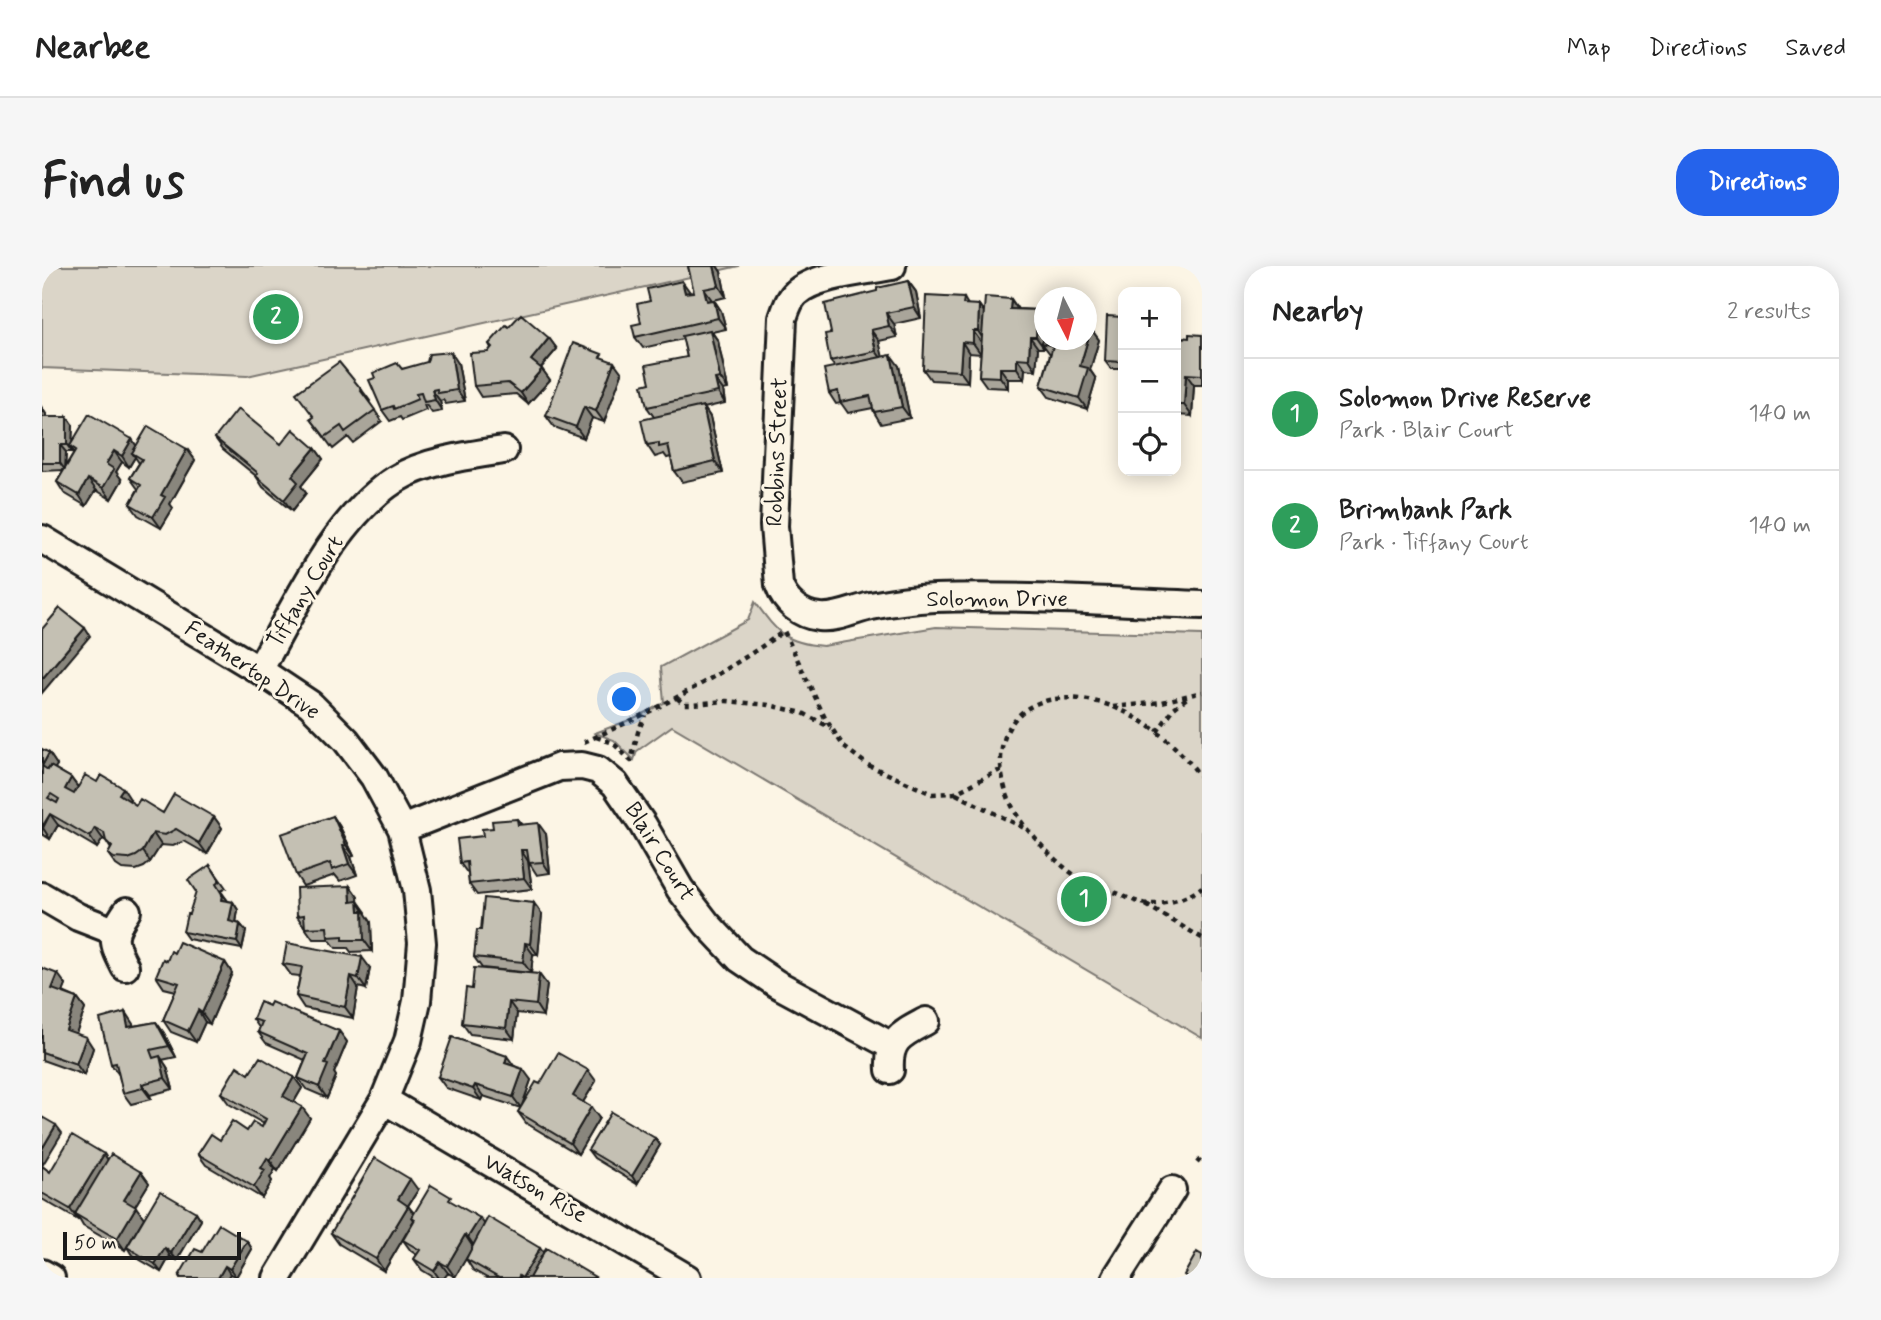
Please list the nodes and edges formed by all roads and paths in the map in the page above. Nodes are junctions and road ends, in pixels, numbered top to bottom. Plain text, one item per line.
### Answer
1 (892, 266) edge
2 (504, 450) dead end
3 (42, 539) edge
4 (1202, 606) edge
5 (790, 620) junction
6 (774, 623) dead end
7 (794, 636) dead end
8 (259, 670) junction
9 (1202, 692) edge
10 (1191, 695) junction
11 (677, 698) junction
12 (1112, 707) junction
13 (645, 715) junction
14 (832, 729) junction
15 (1157, 732) junction
16 (595, 737) junction
17 (583, 742) dead end
18 (1002, 769) junction
19 (1202, 779) edge
20 (955, 793) junction
21 (402, 829) junction
22 (1028, 830) junction
23 (1202, 887) edge
24 (42, 896) edge
25 (1144, 904) junction
26 (1202, 938) edge
27 (125, 967) dead end
28 (926, 1021) dead end
29 (384, 1100) junction
30 (1202, 1157) edge
31 (1196, 1163) dead end
32 (1172, 1190) dead end
33 (42, 1273) edge
34 (51, 1278) edge
35 (277, 1278) edge
36 (687, 1278) edge
37 (1116, 1278) edge

1 - 5 street, Robbins Street
2 - 8 street, Tiffany Court
3 - 8 street, Feathertop Drive
4 - 5 street, Solomon Drive
5 - 6 path
5 - 7 path
5 - 11 path
5 - 14 path
8 - 21 street, Feathertop Drive
9 - 10 path
10 - 12 path
10 - 15 path
11 - 13 path
11 - 14 path
12 - 15 path
12 - 18 path
13 - 16 path
13 - 16 path
14 - 20 path
15 - 19 path
16 - 17 path
18 - 20 path
18 - 22 path
20 - 22 path
21 - 28 street, Blair Court
21 - 29 street, Feathertop Drive
22 - 25 path
23 - 25 path
24 - 27 street
25 - 26 path
29 - 35 street, Feathertop Drive
29 - 36 street, Watson Rise
30 - 31 path
32 - 37 street
33 - 34 street

